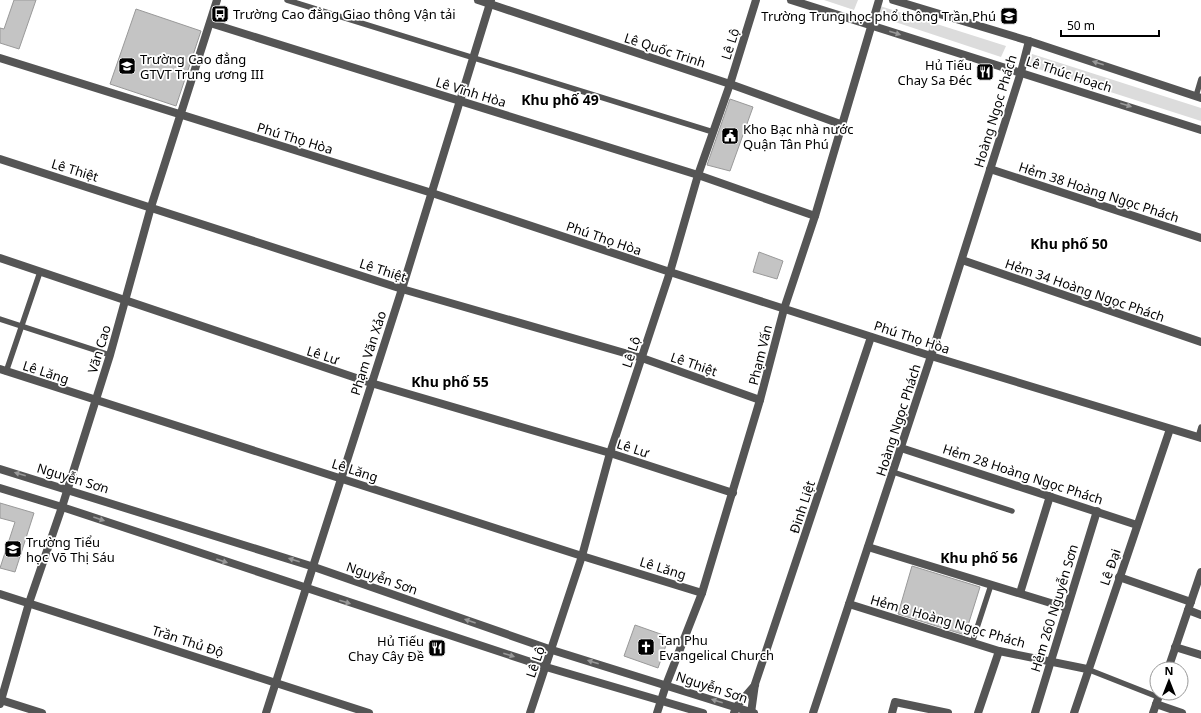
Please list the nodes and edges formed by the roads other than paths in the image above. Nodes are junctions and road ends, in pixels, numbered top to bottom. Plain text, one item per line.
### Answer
1 (217, 0) edge
2 (287, 0) edge
3 (478, 0) edge
4 (756, 0) edge
5 (791, 0) edge
6 (879, 0) edge
7 (894, 0) edge
8 (491, 2) edge
9 (210, 23) junction
10 (871, 25) junction
11 (1028, 40) junction
12 (0, 58) edge
13 (473, 59) junction
14 (1021, 72) junction
15 (1201, 79) edge
16 (730, 84) junction
17 (1198, 97) edge
18 (460, 101) junction
19 (180, 115) junction
20 (843, 125) junction
21 (1201, 130) edge
22 (713, 132) junction
23 (0, 159) edge
24 (990, 169) junction
25 (698, 175) junction
26 (432, 193) junction
27 (150, 207) junction
28 (815, 216) junction
29 (1201, 238) edge
30 (0, 258) edge
31 (962, 260) junction
32 (40, 272) junction
33 (670, 272) junction
34 (402, 289) junction
35 (125, 302) junction
36 (784, 309) junction
37 (0, 319) edge
38 (22, 326) junction
39 (871, 336) junction
40 (1201, 342) edge
41 (110, 355) junction
42 (931, 356) junction
43 (642, 358) junction
44 (3, 370) edge
45 (371, 384) junction
46 (760, 400) junction
47 (96, 401) junction
48 (1201, 427) edge
49 (1170, 429) junction
50 (1200, 438) edge
51 (901, 448) junction
52 (610, 453) junction
53 (0, 468) edge
54 (893, 472) junction
55 (342, 478) junction
56 (0, 488) edge
57 (67, 488) junction
58 (733, 493) junction
59 (1050, 496) junction
60 (62, 507) junction
61 (1097, 510) junction
62 (1012, 511) dead end
63 (1137, 525) junction
64 (868, 547) junction
65 (582, 556) junction
66 (314, 567) junction
67 (1201, 572) edge
68 (1119, 577) junction
69 (991, 585) junction
70 (307, 590) junction
71 (702, 593) junction
72 (1020, 593) junction
73 (0, 594) edge
74 (1191, 602) junction
75 (29, 603) junction
76 (849, 604) junction
77 (1067, 608) junction
78 (1188, 610) junction
79 (1201, 615) edge
80 (972, 643) junction
81 (1175, 647) junction
82 (552, 650) junction
83 (999, 651) junction
84 (1201, 655) edge
85 (1050, 661) junction
86 (1171, 661) edge
87 (546, 667) junction
88 (1087, 669) junction
89 (277, 682) junction
90 (755, 684) junction
91 (666, 685) junction
92 (3, 686) edge
93 (1149, 694) edge
94 (661, 701) junction
95 (1157, 701) edge
96 (1163, 701) edge
97 (1, 702) edge
98 (735, 710) edge
99 (42, 713) edge
100 (266, 713) edge
101 (369, 713) edge
102 (530, 713) edge
103 (657, 713) edge
104 (703, 713) edge
105 (752, 713) edge
106 (813, 713) edge
107 (892, 713) edge
108 (948, 713) edge
109 (978, 713) edge
110 (1035, 713) edge
111 (1074, 713) edge
112 (1153, 713) edge
113 (1182, 713) edge

1 - 9 street, Văn Cao
2 - 13 lane
3 - 8 street, Lê Quốc Trinh
4 - 16 street, Lê Lộ
5 - 10 street, Lê Thúc Hoạch
6 - 10 street, Phạm Vấn
7 - 11 street, Lê Thúc Hoạch
8 - 13 street, Phạm Văn Xảo
8 - 16 street, Lê Quốc Trinh
9 - 18 street, Lê Vĩnh Hòa
9 - 19 street, Văn Cao
10 -> 14 street, Lê Thúc Hoạch
10 - 20 street, Phạm Vấn
11 - 14 street, Hoàng Ngọc Phách
17 -> 11 street, Lê Thúc Hoạch
12 - 19 street, Phú Thọ Hòa
13 - 18 street, Phạm Văn Xảo
13 - 22 lane
14 -> 21 street, Lê Thúc Hoạch
14 - 24 street, Hoàng Ngọc Phách
15 - 17 lane
16 - 20 street, Lê Quốc Trinh
16 - 22 street, Lê Lộ
18 - 25 street, Lê Vĩnh Hòa
18 - 26 street, Phạm Văn Xảo
19 - 26 street, Phú Thọ Hòa
19 - 27 street, Văn Cao
20 - 28 street, Phạm Vấn
22 - 25 street, Lê Lộ
23 - 27 street, Lê Thiệt
24 - 29 street, Hẻm 38 Hoàng Ngọc Phách
24 - 31 street, Hoàng Ngọc Phách
25 - 28 street, Lê Vĩnh Hòa
25 - 33 street, Lê Lộ
26 - 33 street, Phú Thọ Hòa
26 - 34 street, Phạm Văn Xảo
27 - 34 street, Lê Thiệt
27 - 35 street, Văn Cao
28 - 36 street, Phạm Vấn
30 - 32 street, Lê Lư
31 - 40 street, Hẻm 34 Hoàng Ngọc Phách
31 - 42 street, Hoàng Ngọc Phách
32 - 35 street, Lê Lư
32 - 38 lane
33 - 36 street, Phú Thọ Hòa
33 - 43 street, Lê Lộ
34 - 43 street, Lê Thiệt
34 - 45 street, Phạm Văn Xảo
35 - 41 street, Văn Cao
35 - 45 street, Lê Lư
36 - 39 street, Phú Thọ Hòa
36 - 46 street, Phạm Vấn
37 - 38 lane
38 - 41 lane
38 - 44 lane
39 - 42 street, Phú Thọ Hòa
39 - 90 street, Đinh Liệt
41 - 47 street, Văn Cao
42 - 49 street, Phú Thọ Hòa
42 - 51 street, Hoàng Ngọc Phách
43 - 46 street, Lê Thiệt
43 - 52 street, Lê Lộ
44 - 47 street, Lê Lăng
45 - 52 street, Lê Lư
45 - 55 street, Phạm Văn Xảo
46 - 58 street, Phạm Vấn
47 - 55 street, Lê Lăng
47 - 57 street, Văn Cao
48 - 50 lane
49 - 50 street, Phú Thọ Hòa
49 - 63 street, Lê Đại
51 - 54 street, Hoàng Ngọc Phách
51 - 59 street, Hẻm 28 Hoàng Ngọc Phách
52 - 58 street, Lê Lư
52 - 65 street, Lê Lộ
57 -> 53 street, Nguyễn Sơn
54 - 62 lane
54 - 64 street, Hoàng Ngọc Phách
55 - 65 street, Lê Lăng
55 - 66 street, Phạm Văn Xảo
56 - 60 street
57 - 60 street, Văn Cao
66 -> 57 street, Nguyễn Sơn
58 - 71 street, Phạm Vấn
59 - 61 street, Hẻm 28 Hoàng Ngọc Phách
59 - 72 street
60 -> 70 street
60 - 75 street, Văn Cao
61 - 63 street, Hẻm 28 Hoàng Ngọc Phách
61 - 77 street, Hẻm 260 Nguyễn Sơn
63 - 68 street, Lê Đại
64 - 69 street
64 - 76 street, Hoàng Ngọc Phách
65 - 71 street, Lê Lăng
65 - 82 street, Lê Lộ
66 - 70 street, Phạm Văn Xảo
82 -> 66 street, Nguyễn Sơn
67 - 74 street
68 - 74 street
68 - 88 street, Lê Đại
69 - 72 street
69 - 80 lane
70 -> 87 street
70 - 89 street, Phạm Văn Xảo
71 - 91 street, Phạm Vấn
72 - 77 street
73 - 75 street, Trần Thủ Độ
74 - 78 street
75 - 89 street, Trần Thủ Độ
75 - 92 street, Văn Cao
76 - 80 street, Hẻm 8 Hoàng Ngọc Phách
76 - 106 street, Hoàng Ngọc Phách
77 - 85 street, Hẻm 260 Nguyễn Sơn
78 - 79 street
78 - 81 street
80 - 83 street, Hẻm 8 Hoàng Ngọc Phách
81 - 84 street
81 - 86 street
82 - 87 street, Lê Lộ
91 -> 82 street, Nguyễn Sơn
83 - 85 street, Hẻm 8 Hoàng Ngọc Phách
83 - 109 street
85 - 88 street, Hẻm 8 Hoàng Ngọc Phách
85 - 110 street, Hẻm 260 Nguyễn Sơn
87 - 94 street
87 - 102 street, Lê Lộ
88 - 93 lane
88 - 111 street, Lê Đại
89 - 100 street, Phạm Văn Xảo
89 - 101 street, Trần Thủ Độ
90 - 98 street, Đinh Liệt
90 - 105 street, Đinh Liệt
91 - 94 street, Phạm Vấn
98 -> 91 street, Nguyễn Sơn
92 - 97 street, Văn Cao
94 - 103 street, Phạm Vấn
94 - 104 street
95 - 112 street
96 - 113 street
97 - 99 street
98 - 105 street, Nguyễn Sơn
107 - 108 street

